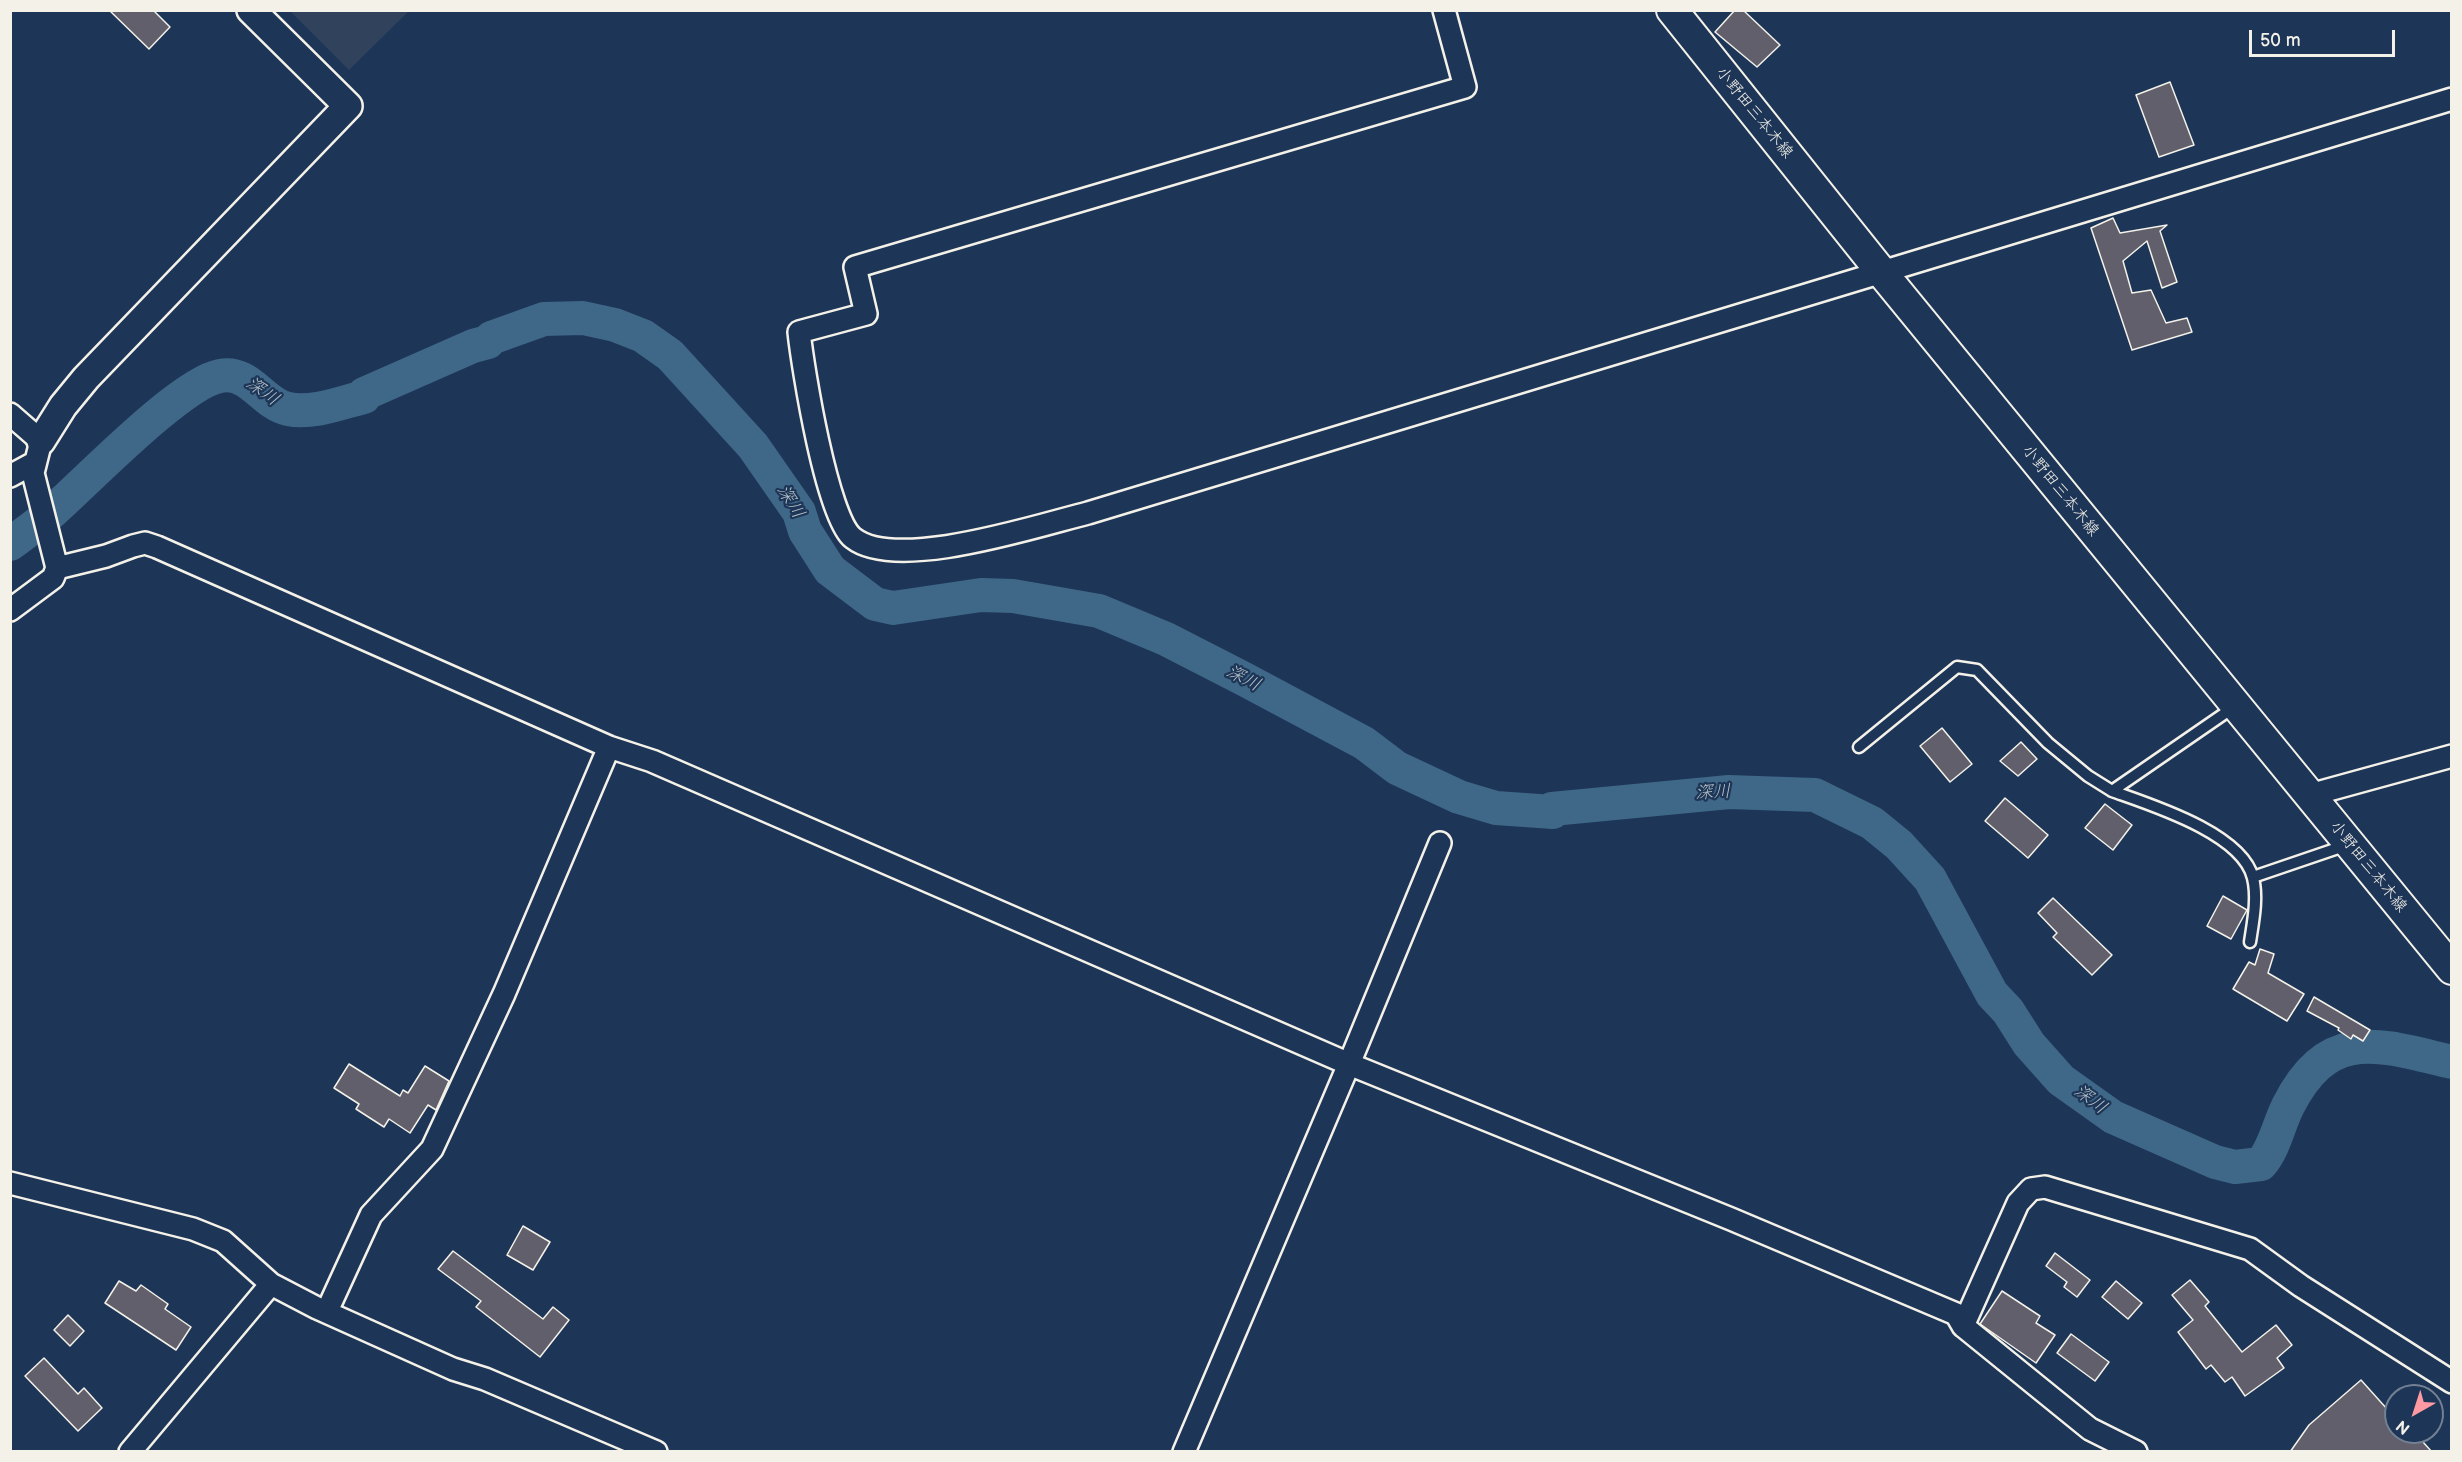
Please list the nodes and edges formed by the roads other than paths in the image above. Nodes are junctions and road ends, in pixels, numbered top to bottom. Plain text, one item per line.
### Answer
1 (251, 10) edge
2 (1444, 10) edge
3 (1672, 10) edge
4 (2451, 99) edge
5 (1883, 274) junction
6 (10, 414) edge
7 (36, 459) junction
8 (10, 476) edge
9 (57, 568) junction
10 (10, 610) edge
11 (2236, 705) junction
12 (609, 747) junction
13 (1859, 747) dead end
14 (2451, 756) edge
15 (2112, 791) junction
16 (2310, 795) junction
17 (1440, 843) dead end
18 (2349, 844) junction
19 (2253, 877) junction
20 (2250, 942) dead end
21 (2451, 969) edge
22 (1349, 1064) junction
23 (10, 1183) edge
24 (271, 1284) junction
25 (327, 1311) junction
26 (1963, 1326) junction
27 (2451, 1382) edge
28 (130, 1452) edge
29 (656, 1452) edge
30 (1184, 1452) edge
31 (2136, 1452) edge

1 - 7 street
2 - 5 street
3 - 5 main road, 小野田三本木線
4 - 5 street
5 - 11 main road, 小野田三本木線
6 - 7 street
7 - 8 street
7 - 9 street
9 - 10 street
9 - 12 street
11 - 15 lane
11 - 16 main road, 小野田三本木線
12 - 22 street
12 - 25 street
13 - 15 lane
14 - 16 street
15 - 19 lane
16 - 18 main road, 小野田三本木線
17 - 22 street
18 - 19 lane
18 - 21 main road, 小野田三本木線
19 - 20 lane
22 - 26 street
22 - 30 street
23 - 24 street
24 - 25 street
24 - 28 street
25 - 29 street
26 - 27 street
26 - 31 street

